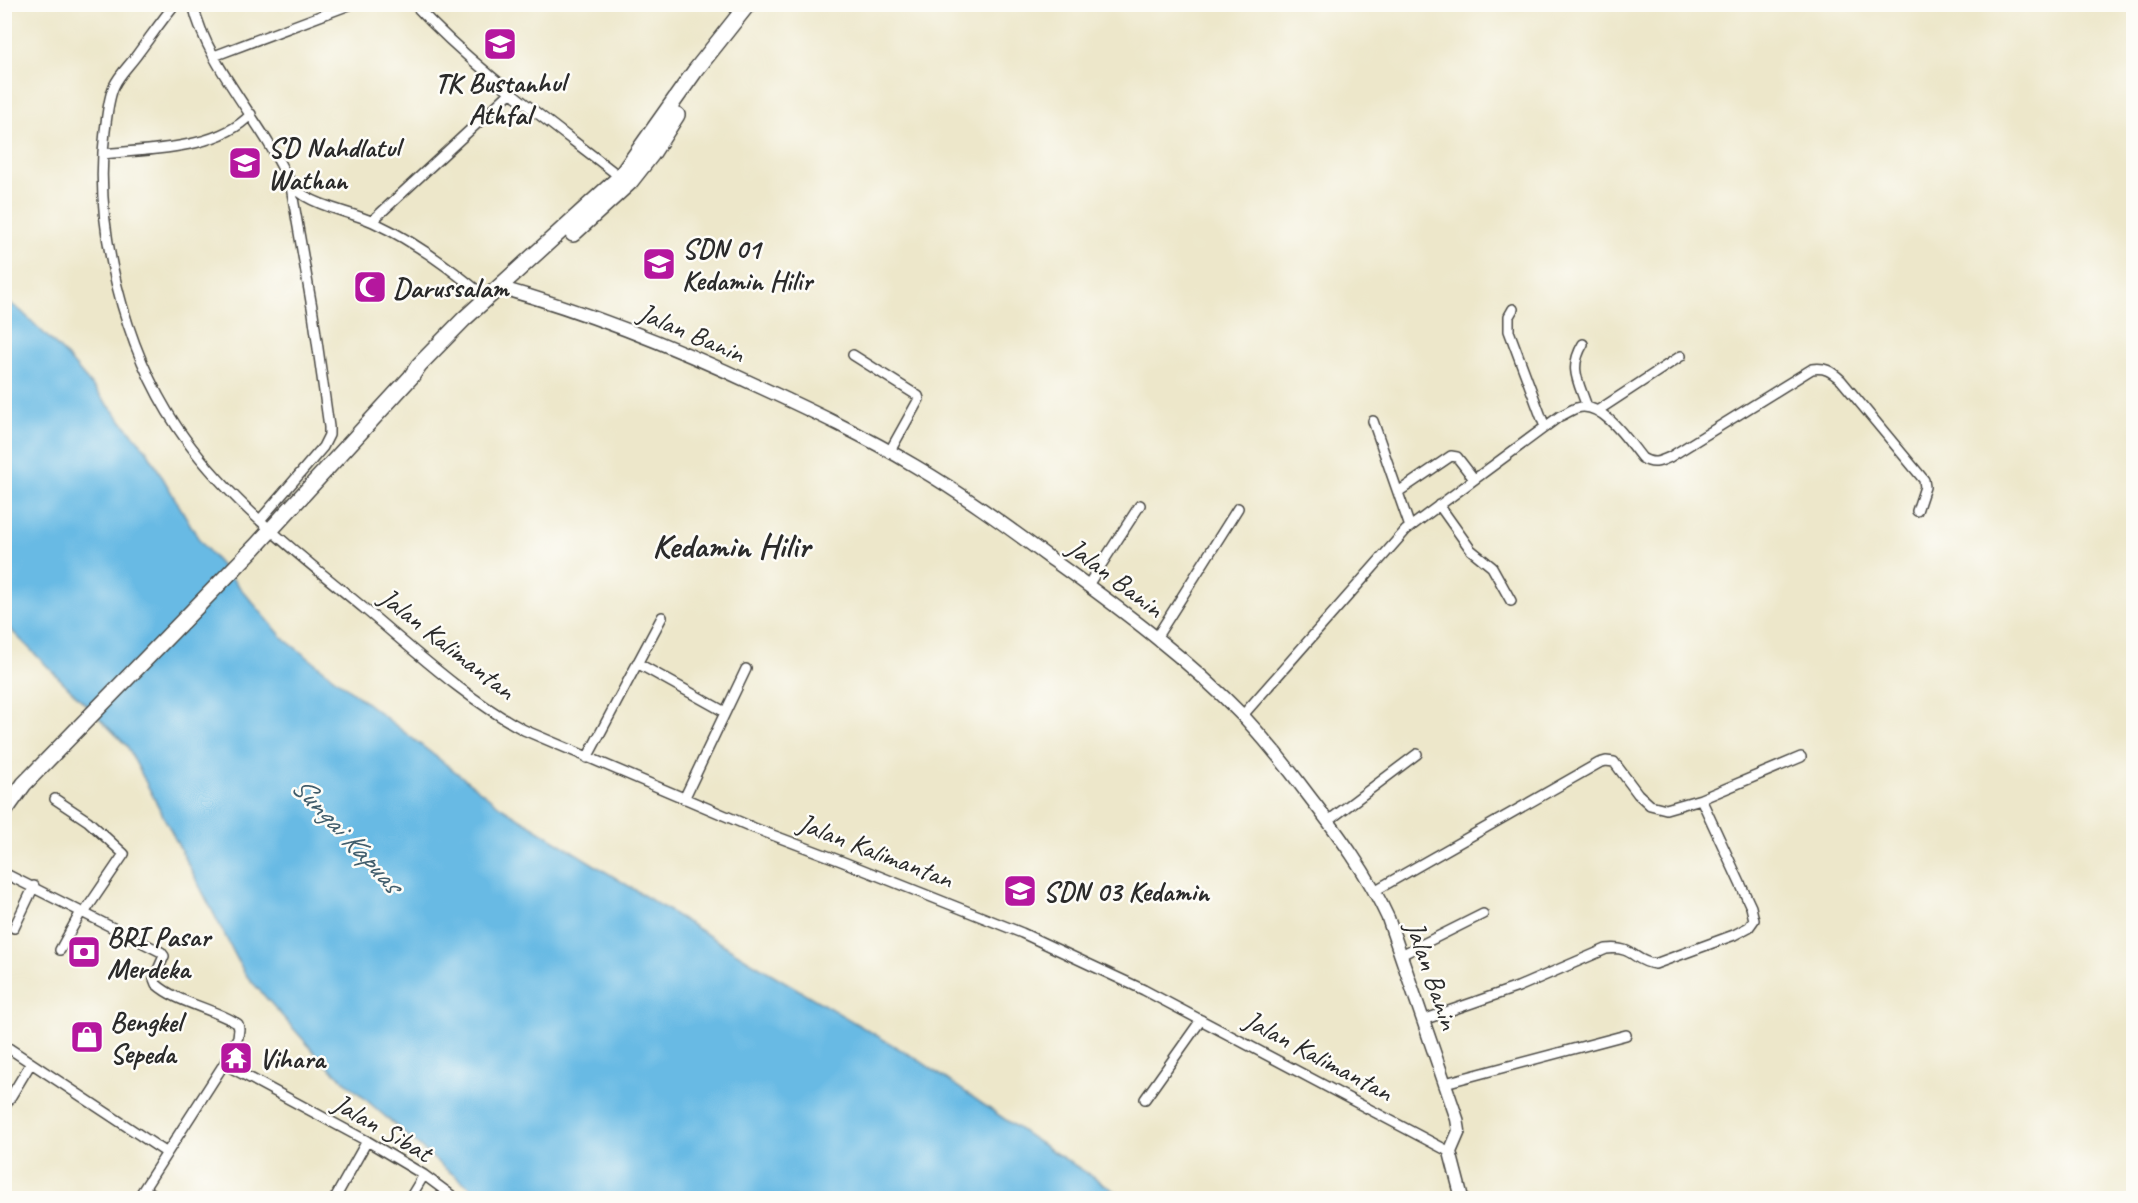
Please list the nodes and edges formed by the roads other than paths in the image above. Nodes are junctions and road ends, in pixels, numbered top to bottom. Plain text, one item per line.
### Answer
1 (175, 4) edge
2 (193, 4) edge
3 (352, 4) edge
4 (414, 4) edge
5 (748, 4) edge
6 (759, 4) edge
7 (719, 48) junction
8 (214, 56) junction
9 (511, 92) junction
10 (250, 114) junction
11 (103, 154) junction
12 (620, 177) junction
13 (290, 181) junction
14 (372, 221) junction
15 (503, 288) junction
16 (482, 306) junction
17 (1513, 309) dead end
18 (1583, 344) dead end
19 (853, 355) dead end
20 (1681, 356) dead end
21 (1587, 407) junction
22 (1597, 411) junction
23 (1373, 421) dead end
24 (1545, 427) junction
25 (890, 452) junction
26 (1474, 479) junction
27 (1398, 492) junction
28 (1140, 505) dead end
29 (1439, 505) junction
30 (1238, 508) dead end
31 (1917, 511) dead end
32 (265, 525) junction
33 (1410, 527) junction
34 (1088, 585) junction
35 (1511, 601) dead end
36 (662, 617) dead end
37 (1156, 638) junction
38 (637, 663) junction
39 (746, 669) dead end
40 (725, 712) junction
41 (1242, 716) junction
42 (1417, 754) dead end
43 (1801, 757) dead end
44 (587, 758) junction
45 (55, 799) dead end
46 (684, 799) junction
47 (1701, 799) junction
48 (4, 812) edge
49 (1328, 820) junction
50 (4, 873) edge
51 (34, 886) junction
52 (1376, 890) junction
53 (82, 913) junction
54 (1483, 914) dead end
55 (14, 928) dead end
56 (60, 950) dead end
57 (1401, 955) junction
58 (1201, 1020) junction
59 (1423, 1020) junction
60 (1626, 1035) dead end
61 (4, 1045) edge
62 (31, 1063) junction
63 (224, 1064) junction
64 (1445, 1083) junction
65 (1145, 1099) dead end
66 (4, 1108) edge
67 (367, 1141) junction
68 (1450, 1152) junction
69 (167, 1153) junction
70 (424, 1175) junction
71 (144, 1189) junction
72 (138, 1198) edge
73 (160, 1198) edge
74 (335, 1198) edge
75 (410, 1198) edge
76 (454, 1198) edge
77 (1462, 1198) edge

1 - 11 street, Jalan Kalimantan
2 - 8 street
3 - 8 street
4 - 9 street
5 - 7 highway
6 - 7 highway
7 - 12 highway
7 - 15 highway
8 - 10 street
9 - 12 street
9 - 14 street
10 - 11 street
10 - 13 street
11 - 32 street, Jalan Kalimantan
12 - 15 highway
13 - 14 street
13 - 32 street
14 - 16 street
15 - 16 highway
15 - 25 street, Jalan Banin
16 - 32 highway
17 - 24 street
18 - 21 street
19 - 25 street
20 - 22 street
21 - 22 street
21 - 24 street
22 - 31 street
23 - 27 street
24 - 26 street
25 - 34 street, Jalan Banin
26 - 27 street
26 - 29 street
27 - 33 street
28 - 34 street
29 - 33 street
29 - 35 street
30 - 37 street
32 - 44 street, Jalan Kalimantan
32 - 48 highway
33 - 41 street
34 - 37 street, Jalan Banin
36 - 38 street
37 - 41 street, Jalan Banin
38 - 40 street
38 - 44 street
39 - 40 street
40 - 46 street
41 - 49 street, Jalan Banin
42 - 49 street
43 - 47 street
44 - 46 street, Jalan Kalimantan
45 - 53 street
46 - 58 street, Jalan Kalimantan
47 - 52 street
47 - 59 street
49 - 52 street, Jalan Banin
50 - 51 street
51 - 53 street
51 - 55 street
52 - 57 street, Jalan Banin
53 - 56 street
53 - 63 street
54 - 57 street
57 - 59 street, Jalan Banin
58 - 65 street
58 - 68 street, Jalan Kalimantan
59 - 64 street, Jalan Banin
60 - 64 street
61 - 62 street
62 - 66 street
62 - 69 street
63 - 67 street, Jalan Sibat
63 - 69 street
64 - 68 street, Jalan Banin
67 - 70 street, Jalan Sibat
67 - 74 street
68 - 77 street
69 - 71 street
70 - 75 street
70 - 76 street, Jalan Sibat
71 - 72 street
71 - 73 street

